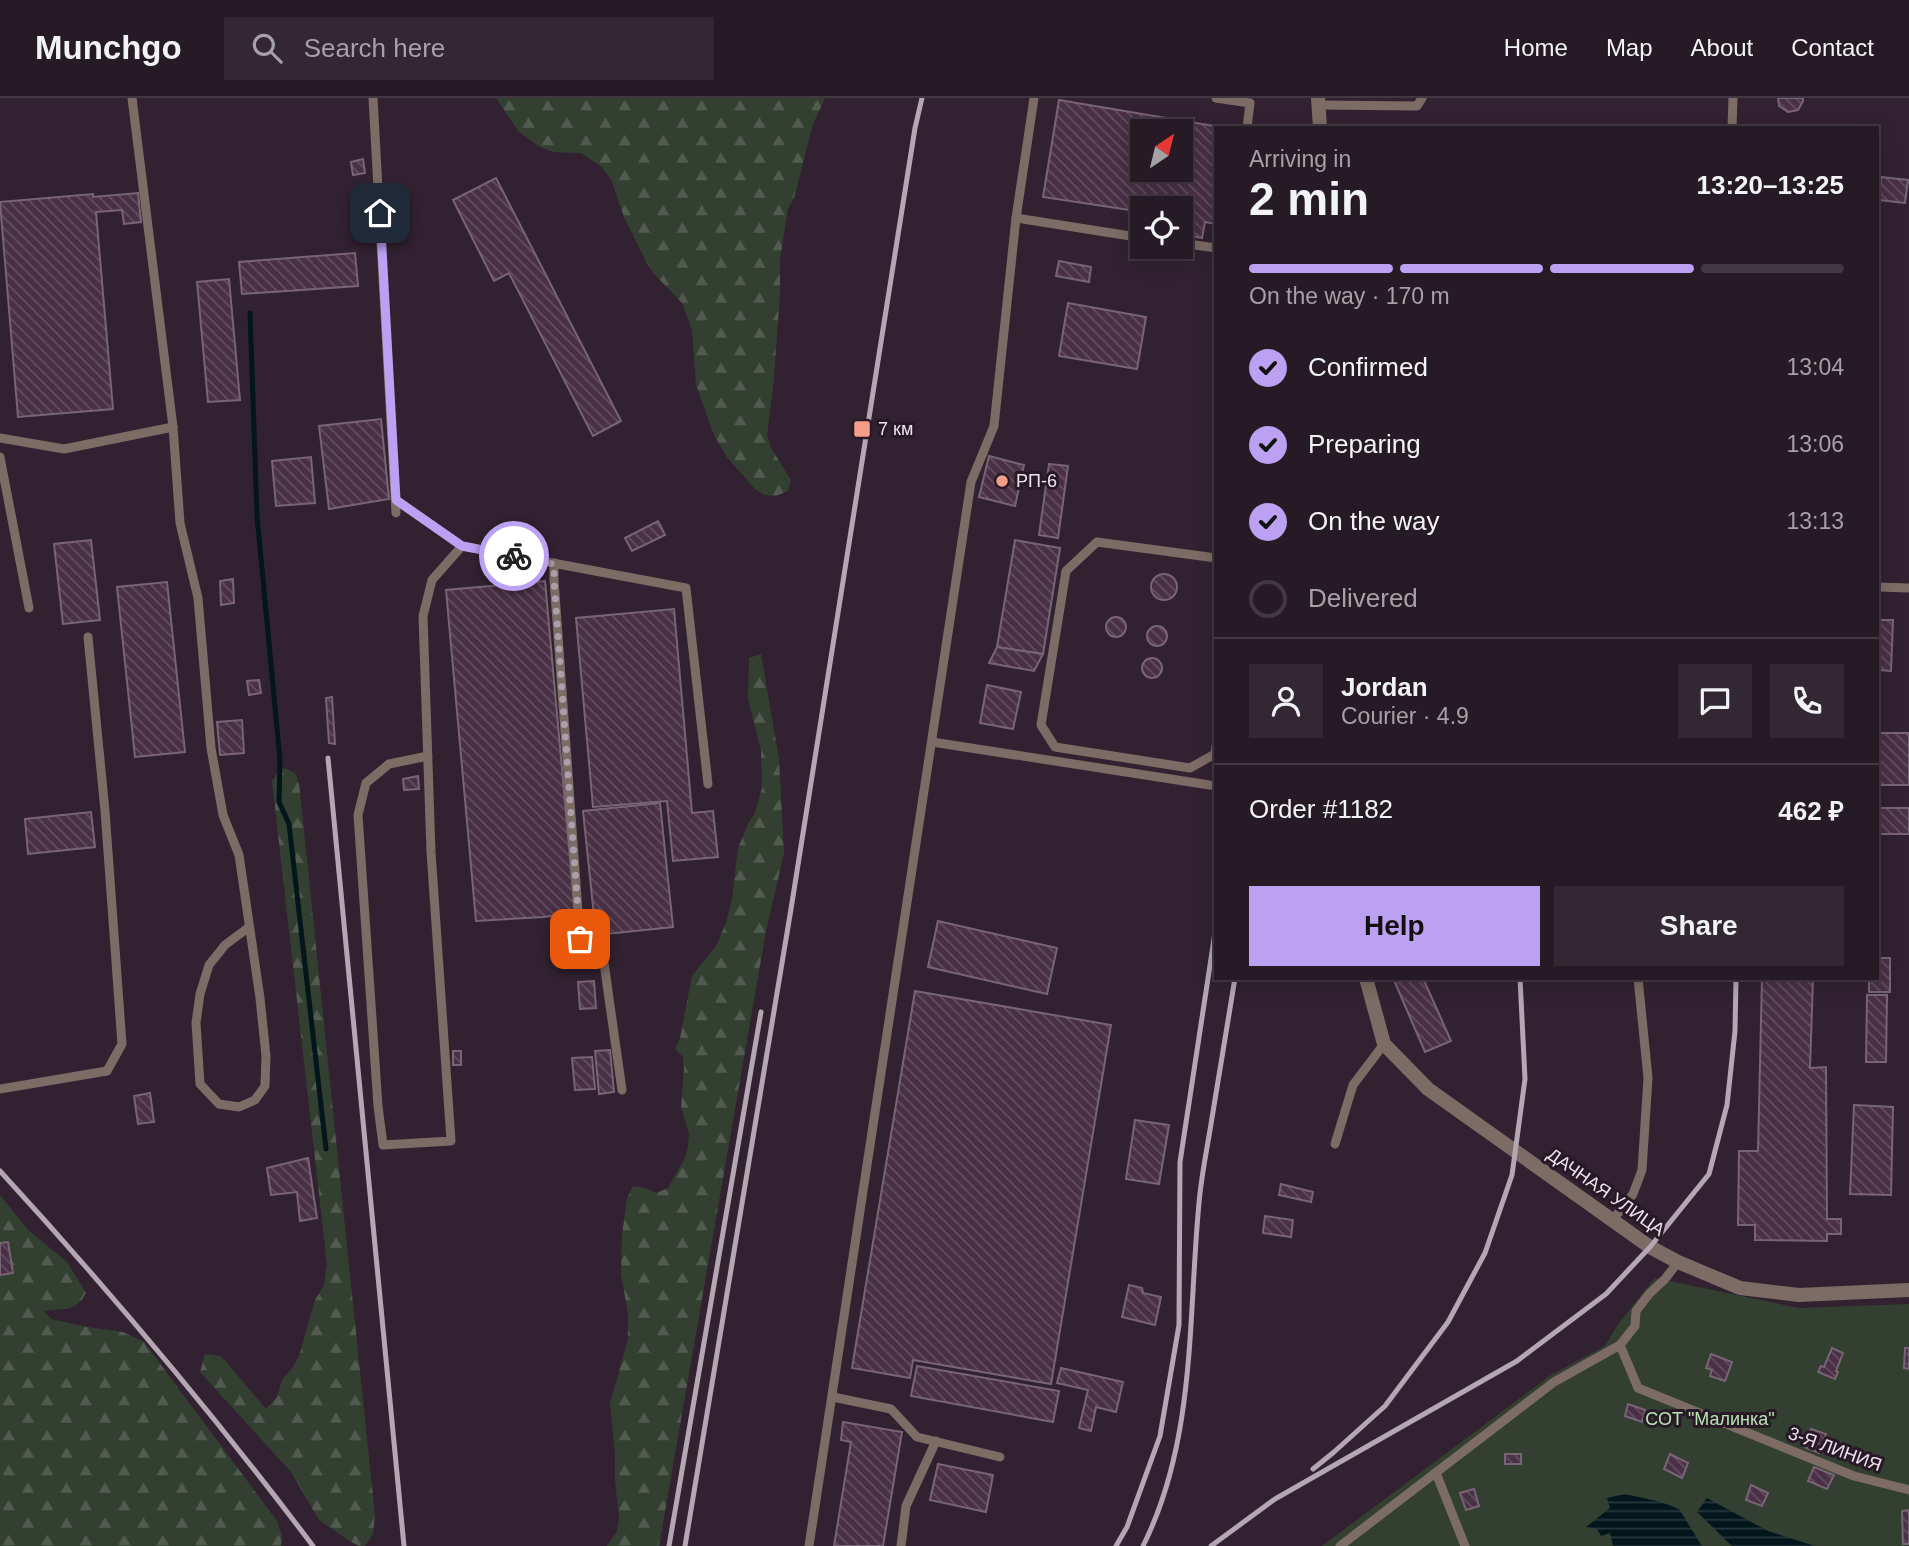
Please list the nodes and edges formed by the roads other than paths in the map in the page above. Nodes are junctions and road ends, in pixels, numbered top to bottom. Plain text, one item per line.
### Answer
1 (132, 98) edge
2 (373, 98) edge
3 (1034, 98) edge
4 (1216, 98) edge
5 (1422, 98) edge
6 (1733, 98) edge
7 (1318, 102) edge
8 (1247, 126) edge
9 (1320, 126) edge
10 (1732, 126) edge
11 (1016, 218) junction
12 (1130, 236) edge
13 (1193, 245) edge
14 (1214, 248) edge
15 (173, 427) junction
16 (0, 438) edge
17 (0, 457) edge
18 (396, 500) junction
19 (396, 513) dead end
20 (462, 546) junction
21 (1214, 558) edge
22 (554, 564) junction
23 (1879, 587) edge
24 (1909, 588) edge
25 (29, 608) dead end
26 (88, 637) dead end
27 (932, 741) junction
28 (1214, 755) edge
29 (428, 756) junction
30 (708, 784) dead end
31 (1214, 786) edge
32 (249, 927) junction
33 (1367, 980) edge
34 (1637, 980) edge
35 (1384, 1044) junction
36 (0, 1089) edge
37 (622, 1090) dead end
38 (1335, 1144) dead end
39 (1612, 1221) junction
40 (1678, 1262) junction
41 (1909, 1290) edge
42 (1620, 1345) junction
43 (832, 1397) junction
44 (936, 1441) junction
45 (1000, 1457) dead end
46 (1436, 1473) junction
47 (1909, 1490) edge
48 (809, 1546) edge
49 (901, 1546) edge
50 (1340, 1546) edge
51 (1465, 1546) edge

1 - 15 lane
2 - 18 lane
3 - 11 lane
4 - 8 lane
5 - 7 lane
6 - 10 lane
7 - 9 street
11 - 12 lane
11 - 27 lane
13 - 14 lane
15 - 16 lane
15 - 32 lane
17 - 25 lane
18 - 19 lane
18 - 20 lane
20 - 22 lane
20 - 29 lane
21 - 28 lane
22 - 30 lane
22 - 37 lane
23 - 24 lane
26 - 36 lane
27 - 31 lane
27 - 43 lane
29 - 29 lane
32 - 32 lane
33 - 35 street, ДАЧНАЯ УЛИЦА
34 - 39 lane
35 - 38 lane
35 - 39 street, ДАЧНАЯ УЛИЦА
39 - 40 street, ДАЧНАЯ УЛИЦА
40 - 41 street, ДАЧНАЯ УЛИЦА
40 - 42 lane
42 - 46 lane
42 - 47 lane, 3-Я ЛИНИЯ
43 - 44 lane
43 - 48 lane
44 - 45 lane
44 - 49 lane
46 - 50 lane
46 - 51 lane

